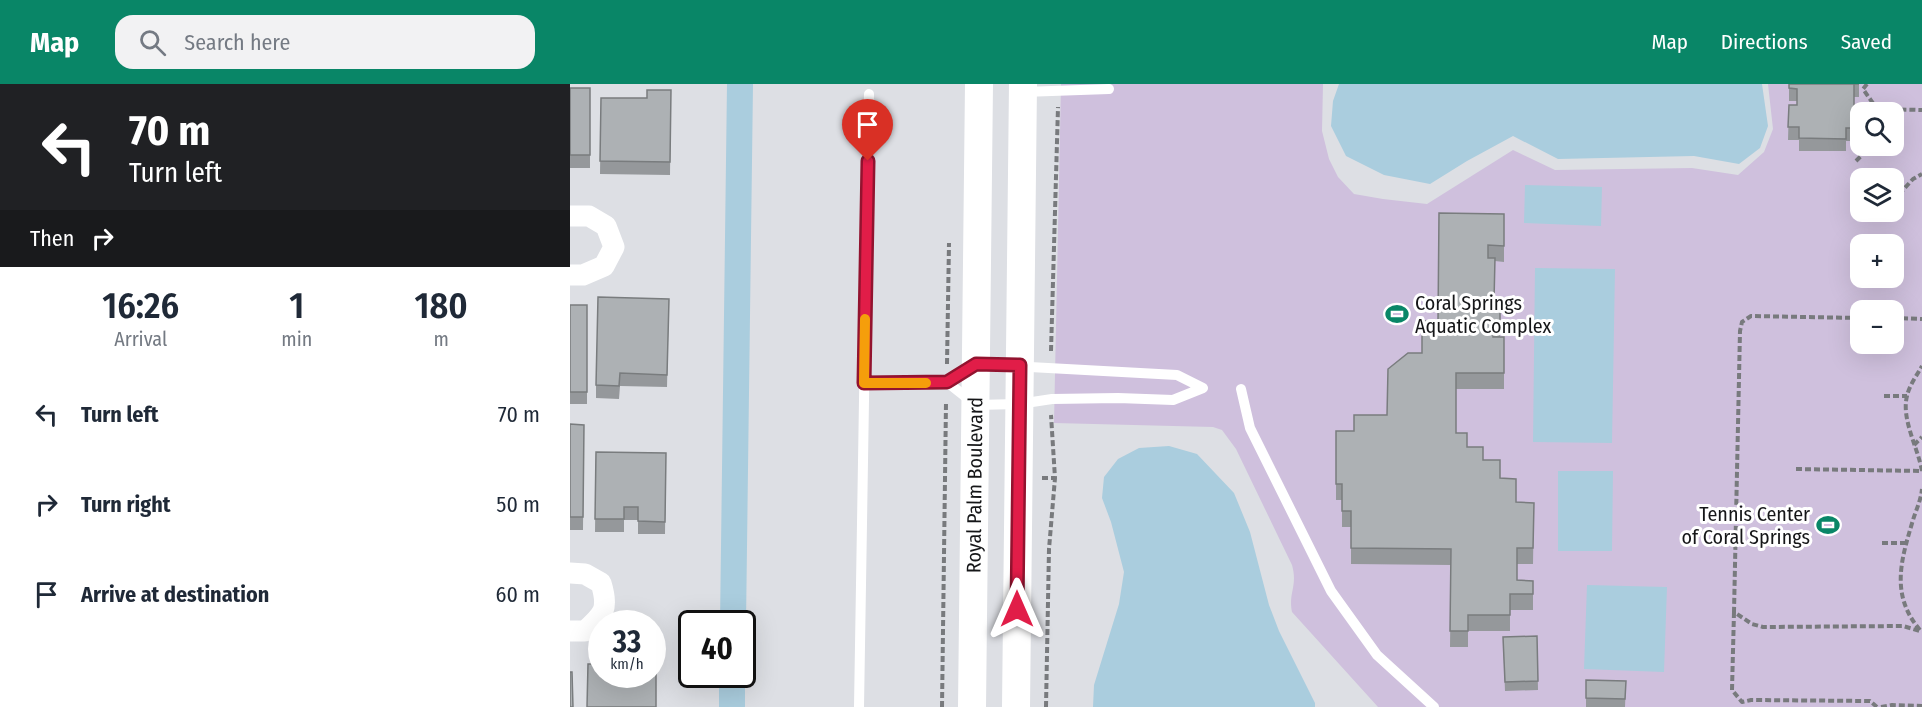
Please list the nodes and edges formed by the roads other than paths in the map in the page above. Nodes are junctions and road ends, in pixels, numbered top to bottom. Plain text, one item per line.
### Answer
1 (979, 84) edge
2 (1023, 88) edge
3 (1109, 89) dead end
4 (869, 94) dead end
5 (570, 216) edge
6 (570, 275) edge
7 (976, 364) junction
8 (1020, 365) junction
9 (947, 382) junction
10 (864, 383) junction
11 (1241, 389) dead end
12 (1019, 404) junction
13 (976, 405) junction
14 (570, 573) edge
15 (570, 631) edge
16 (859, 707) edge
17 (972, 707) edge
18 (1016, 707) edge
19 (1434, 707) edge

1 - 7 street, Royal Palm Boulevard
2 - 3 lane
2 - 8 street
4 - 10 lane
5 - 6 street
7 - 8 lane
7 - 9 lane
7 - 13 street, Royal Palm Boulevard
8 - 12 street
8 - 12 lane
9 - 10 lane
9 - 13 lane
10 - 16 lane
11 - 19 lane
12 - 13 lane
12 - 18 street
13 - 17 street, Royal Palm Boulevard
14 - 15 street

